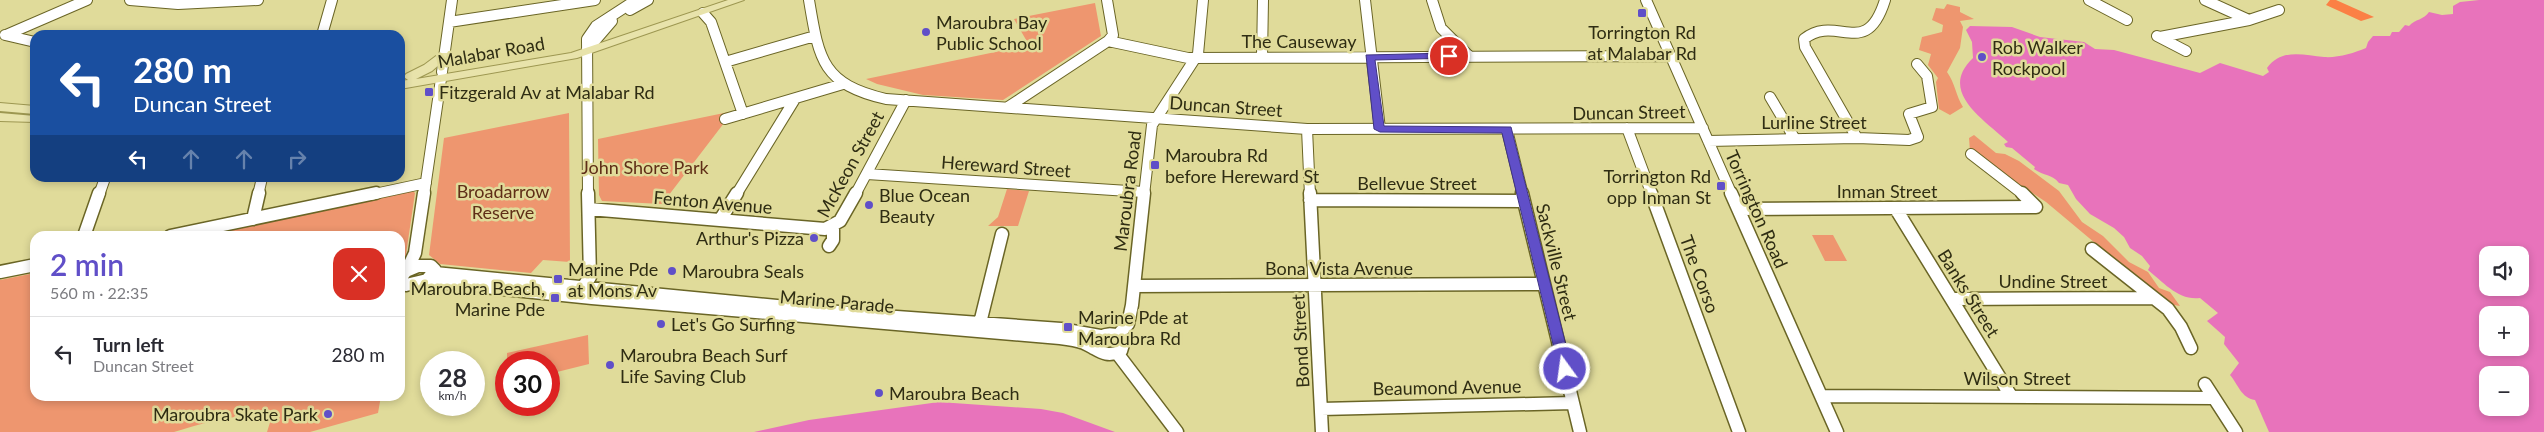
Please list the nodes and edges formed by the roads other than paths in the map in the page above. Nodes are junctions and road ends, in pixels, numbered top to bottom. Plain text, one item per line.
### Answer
1 (87, 0) edge
2 (130, 0) edge
3 (258, 0) edge
4 (332, 0) edge
5 (452, 0) edge
6 (595, 0) edge
7 (636, 0) edge
8 (648, 0) edge
9 (739, 0) edge
10 (809, 0) edge
11 (1106, 0) edge
12 (1203, 0) edge
13 (1263, 0) edge
14 (1364, 0) edge
15 (1432, 0) edge
16 (1646, 0) edge
17 (1885, 0) edge
18 (2089, 0) edge
19 (2205, 0) edge
20 (146, 1) edge
21 (198, 2) edge
22 (558, 3) edge
23 (2279, 10) dead end
24 (703, 13) junction
25 (2128, 20) dead end
26 (2249, 20) junction
27 (449, 22) junction
28 (323, 30) edge
29 (3, 34) edge
30 (815, 36) junction
31 (30, 41) edge
32 (1108, 41) junction
33 (588, 50) junction
34 (2186, 50) dead end
35 (444, 55) junction
36 (1469, 56) junction
37 (1672, 56) junction
38 (1262, 57) junction
39 (1370, 57) junction
40 (1196, 58) junction
41 (725, 62) junction
42 (1917, 64) dead end
43 (441, 75) junction
44 (405, 78) edge
45 (405, 84) edge
46 (843, 84) junction
47 (1770, 97) dead end
48 (795, 98) junction
49 (906, 100) junction
50 (1008, 107) junction
51 (0, 108) edge
52 (30, 110) edge
53 (743, 114) junction
54 (0, 117) edge
55 (1156, 117) junction
56 (30, 119) edge
57 (725, 119) dead end
58 (1627, 128) junction
59 (1703, 128) junction
60 (1307, 129) junction
61 (1380, 129) junction
62 (1507, 130) junction
63 (1857, 138) junction
64 (1794, 139) junction
65 (1708, 141) junction
66 (1971, 154) dead end
67 (867, 174) junction
68 (104, 182) edge
69 (261, 182) edge
70 (426, 183) junction
71 (1144, 192) junction
72 (1310, 200) junction
73 (1524, 201) junction
74 (590, 209) junction
75 (1738, 209) junction
76 (1896, 209) junction
77 (253, 219) junction
78 (720, 220) junction
79 (833, 228) junction
80 (86, 231) edge
81 (194, 231) edge
82 (1002, 234) dead end
83 (829, 246) dead end
84 (2092, 249) dead end
85 (415, 253) junction
86 (423, 265) junction
87 (30, 266) edge
88 (405, 271) edge
89 (0, 272) edge
90 (405, 274) edge
91 (430, 277) junction
92 (405, 284) edge
93 (1544, 284) junction
94 (1134, 286) junction
95 (1315, 287) junction
96 (580, 292) junction
97 (2152, 298) junction
98 (1953, 299) junction
99 (980, 323) junction
100 (1100, 336) junction
101 (1118, 336) junction
102 (1093, 348) junction
103 (2191, 348) dead end
104 (1117, 353) junction
105 (2205, 384) dead end
106 (1820, 396) junction
107 (2011, 396) junction
108 (2214, 398) junction
109 (1573, 403) junction
110 (1321, 409) junction
111 (1177, 432) edge
112 (1322, 432) edge
113 (1580, 432) edge
114 (1740, 432) edge
115 (1837, 432) edge
116 (2236, 432) edge

1 - 29 street
2 - 20 street
3 - 21 street
4 - 28 street
5 - 27 street
6 - 22 street
7 - 33 street
8 - 33 street
9 - 24 main road, Malabar Road
10 - 30 street, Duncan Street
11 - 32 street
12 - 40 street, Maroubra Road
13 - 38 street
14 - 39 street
15 - 36 street
16 - 37 street, Torrington Road
17 - 63 street
18 - 25 street
19 - 26 street
20 - 21 street
22 - 27 street
23 - 26 street
24 - 33 main road, Malabar Road
24 - 41 street
26 - 34 street
27 - 35 street
29 - 31 street
30 - 41 street
30 - 46 street, Duncan Street
32 - 40 street, The Causeway
32 - 50 street
33 - 43 main road, Malabar Road
33 - 74 street
35 - 43 street
35 - 44 main road
36 - 37 street, The Causeway
36 - 39 street, The Causeway
37 - 59 street, Torrington Road
38 - 39 street, The Causeway
38 - 40 street, The Causeway
39 - 61 street
40 - 55 street, Maroubra Road
41 - 53 street
42 - 63 street, Lurline Street
43 - 44 main road, Malabar Road
43 - 45 main road, Malabar Road
43 - 70 street
46 - 48 street
46 - 49 street, Duncan Street
47 - 64 street
48 - 53 street
48 - 78 street
49 - 50 street, Duncan Street
49 - 67 street, McKeon Street
50 - 55 street, Duncan Street
51 - 52 main road
53 - 57 street
54 - 56 main road
55 - 60 street, Duncan Street
55 - 71 street, Maroubra Road
58 - 59 street, Duncan Street
58 - 62 street, Duncan Street
58 - 114 street, The Corso
59 - 65 street, Torrington Road
60 - 61 street, Duncan Street
60 - 72 street, Bond Street
61 - 62 street, Duncan Street
62 - 73 street, Sackville Street
63 - 64 street, Lurline Street
64 - 65 street, Lurline Street
65 - 75 street, Torrington Road
66 - 76 street, Inman Street
67 - 71 street, Hereward Street
67 - 79 street, McKeon Street
68 - 80 street
69 - 77 street
70 - 77 street
70 - 85 street
71 - 94 street, Maroubra Road
72 - 73 street, Bellevue Street
72 - 95 street, Bond Street
73 - 93 street, Sackville Street
74 - 78 street, Fenton Avenue
74 - 96 street
75 - 76 street, Inman Street
75 - 106 street, Torrington Road
76 - 98 street, Banks Street
77 - 81 street
78 - 79 street, Fenton Avenue
79 - 83 street, McKeon Street
82 - 99 street
84 - 97 street
85 - 86 street
85 - 88 street
86 - 90 street
86 - 91 street
87 - 89 street
91 - 92 street
91 - 96 street, Marine Parade
93 - 95 street, Bona Vista Avenue
93 - 109 street, Sackville Street
94 - 95 street, Bona Vista Avenue
94 - 101 street, Maroubra Road
95 - 110 street, Bond Street
96 - 99 street, Marine Parade
96 - 102 street, Marine Parade
97 - 98 street, Undine Street
97 - 103 street
98 - 107 street, Banks Street
99 - 100 street, Marine Parade
100 - 101 street
100 - 102 street
101 - 104 street
102 - 104 street
104 - 111 street
105 - 108 street
106 - 107 street, Wilson Street
106 - 115 street, Torrington Road
107 - 108 street, Wilson Street
108 - 116 street
109 - 110 street, Beaumond Avenue
109 - 113 street, Sackville Street
110 - 112 street, Bond Street

